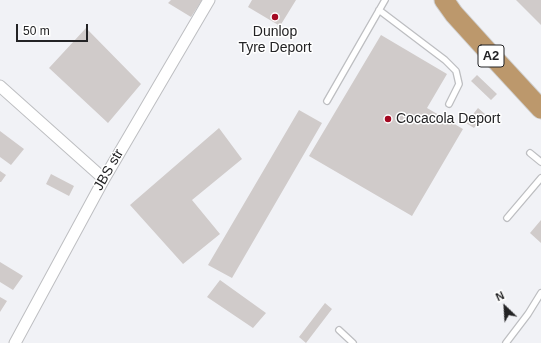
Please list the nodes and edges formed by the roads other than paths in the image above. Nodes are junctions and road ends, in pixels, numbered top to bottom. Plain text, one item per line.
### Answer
1 (209, 0) edge
2 (385, 0) edge
3 (444, 0) edge
4 (459, 0) edge
5 (379, 10) junction
6 (0, 86) edge
7 (541, 90) edge
8 (327, 101) dead end
9 (449, 104) dead end
10 (541, 109) edge
11 (530, 153) dead end
12 (541, 162) edge
13 (541, 178) edge
14 (104, 179) junction
15 (507, 218) dead end
16 (541, 293) edge
17 (339, 330) dead end
18 (15, 343) edge
19 (353, 343) edge
20 (506, 343) edge

1 - 14 street, JBS str
2 - 5 lane
3 - 10 highway, A2
4 - 7 highway, A2
5 - 8 lane
5 - 9 lane
6 - 14 street
11 - 12 lane
13 - 15 lane
14 - 18 street, JBS str
16 - 20 lane
17 - 19 lane

